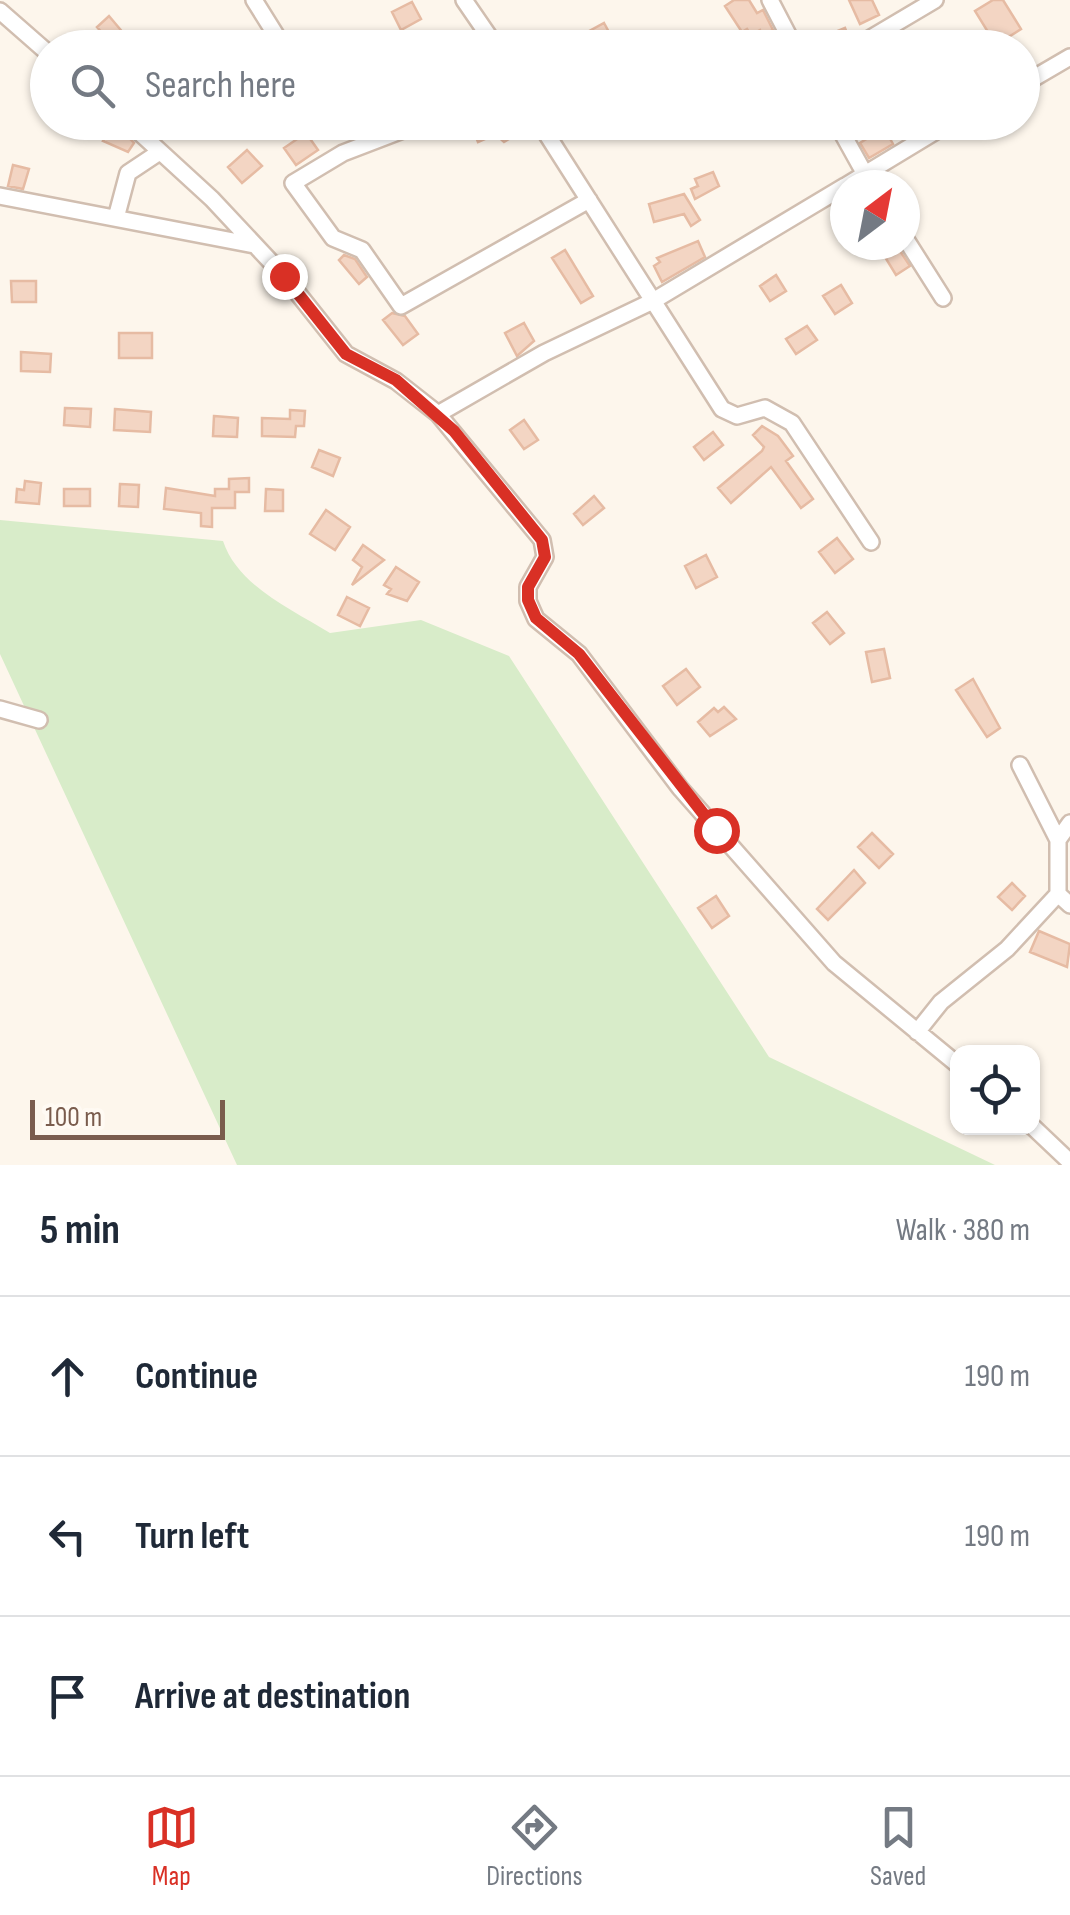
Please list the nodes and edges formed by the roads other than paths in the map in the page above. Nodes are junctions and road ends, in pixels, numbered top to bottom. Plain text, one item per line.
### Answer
1 (254, 0) edge
2 (464, 0) edge
3 (770, 0) edge
4 (935, 0) edge
5 (0, 11) edge
6 (273, 30) edge
7 (485, 30) edge
8 (786, 30) edge
9 (884, 30) edge
10 (30, 37) edge
11 (1070, 57) edge
12 (1040, 74) edge
13 (145, 140) edge
14 (377, 140) edge
15 (551, 140) edge
16 (846, 140) edge
17 (925, 140) edge
18 (158, 153) junction
19 (863, 170) edge
20 (881, 170) edge
21 (0, 196) edge
22 (830, 196) edge
23 (588, 200) junction
24 (116, 218) junction
25 (254, 246) junction
26 (919, 260) edge
27 (942, 298) dead end
28 (653, 301) junction
29 (438, 414) junction
30 (871, 542) dead end
31 (0, 708) edge
32 (39, 720) dead end
33 (1020, 765) dead end
34 (1070, 822) edge
35 (1058, 840) junction
36 (1064, 899) edge
37 (916, 1032) junction
38 (950, 1059) edge
39 (1040, 1134) edge
40 (1070, 1162) edge

1 - 6 street
2 - 7 street
3 - 8 street
4 - 9 street
5 - 10 street
11 - 12 street
13 - 18 street
14 - 23 street
15 - 23 street
16 - 19 street
17 - 20 street
18 - 24 street
18 - 25 street
21 - 24 street
22 - 28 street
23 - 28 street
24 - 25 street
25 - 29 street
26 - 27 street
28 - 29 street
28 - 30 street
29 - 37 street
31 - 32 street
33 - 35 street
34 - 35 street
35 - 36 street
36 - 37 street
37 - 38 street
39 - 40 street

